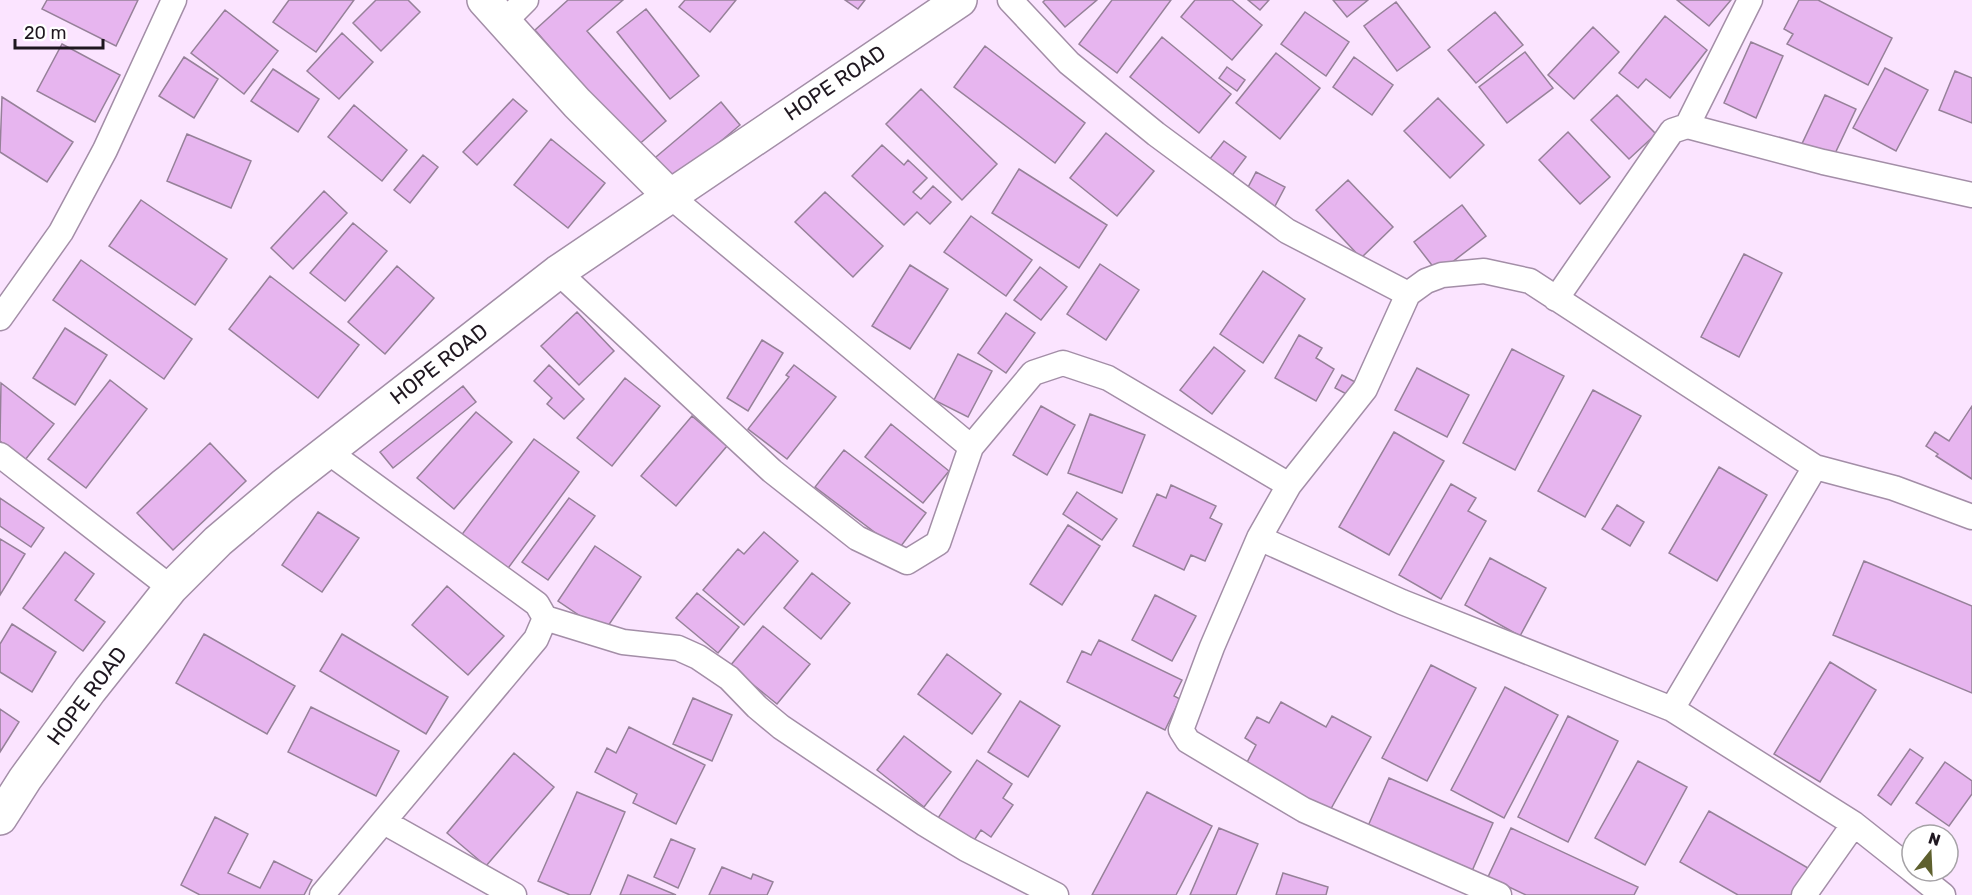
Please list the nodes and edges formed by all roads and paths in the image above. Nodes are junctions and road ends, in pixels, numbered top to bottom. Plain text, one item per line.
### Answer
1 (174, 0) edge
2 (960, 0) edge
3 (1010, 0) edge
4 (1750, 0) edge
5 (505, 7) edge
6 (1687, 126) junction
7 (1972, 195) edge
8 (670, 196) junction
9 (558, 272) junction
10 (1408, 294) junction
11 (1556, 299) junction
12 (0, 318) edge
13 (971, 447) junction
14 (327, 451) junction
15 (0, 454) edge
16 (1815, 467) junction
17 (1289, 485) junction
18 (1972, 517) edge
19 (1260, 538) junction
20 (171, 588) junction
21 (544, 618) junction
22 (1672, 709) junction
23 (0, 818) edge
24 (384, 822) junction
25 (1854, 824) junction
26 (1900, 861) edge
27 (1928, 883) edge
28 (322, 895) edge
29 (514, 895) edge
30 (1056, 895) edge
31 (1499, 895) edge
32 (1804, 895) edge
33 (1943, 895) edge

1 - 12 street
2 - 8 street, HOPE ROAD
3 - 10 street
4 - 6 street
5 - 8 street
6 - 7 street
6 - 11 street
8 - 9 street, HOPE ROAD
8 - 13 street
9 - 13 street
9 - 14 street, HOPE ROAD
10 - 11 street
10 - 17 street
11 - 16 street
13 - 17 street
14 - 20 street, HOPE ROAD
14 - 21 street
15 - 20 street
16 - 18 street
16 - 22 street
17 - 19 street
19 - 22 street
19 - 31 street
20 - 23 street, HOPE ROAD
21 - 24 street
21 - 30 street
22 - 25 street
24 - 28 street
24 - 29 street
25 - 26 street
25 - 32 street
27 - 33 street

